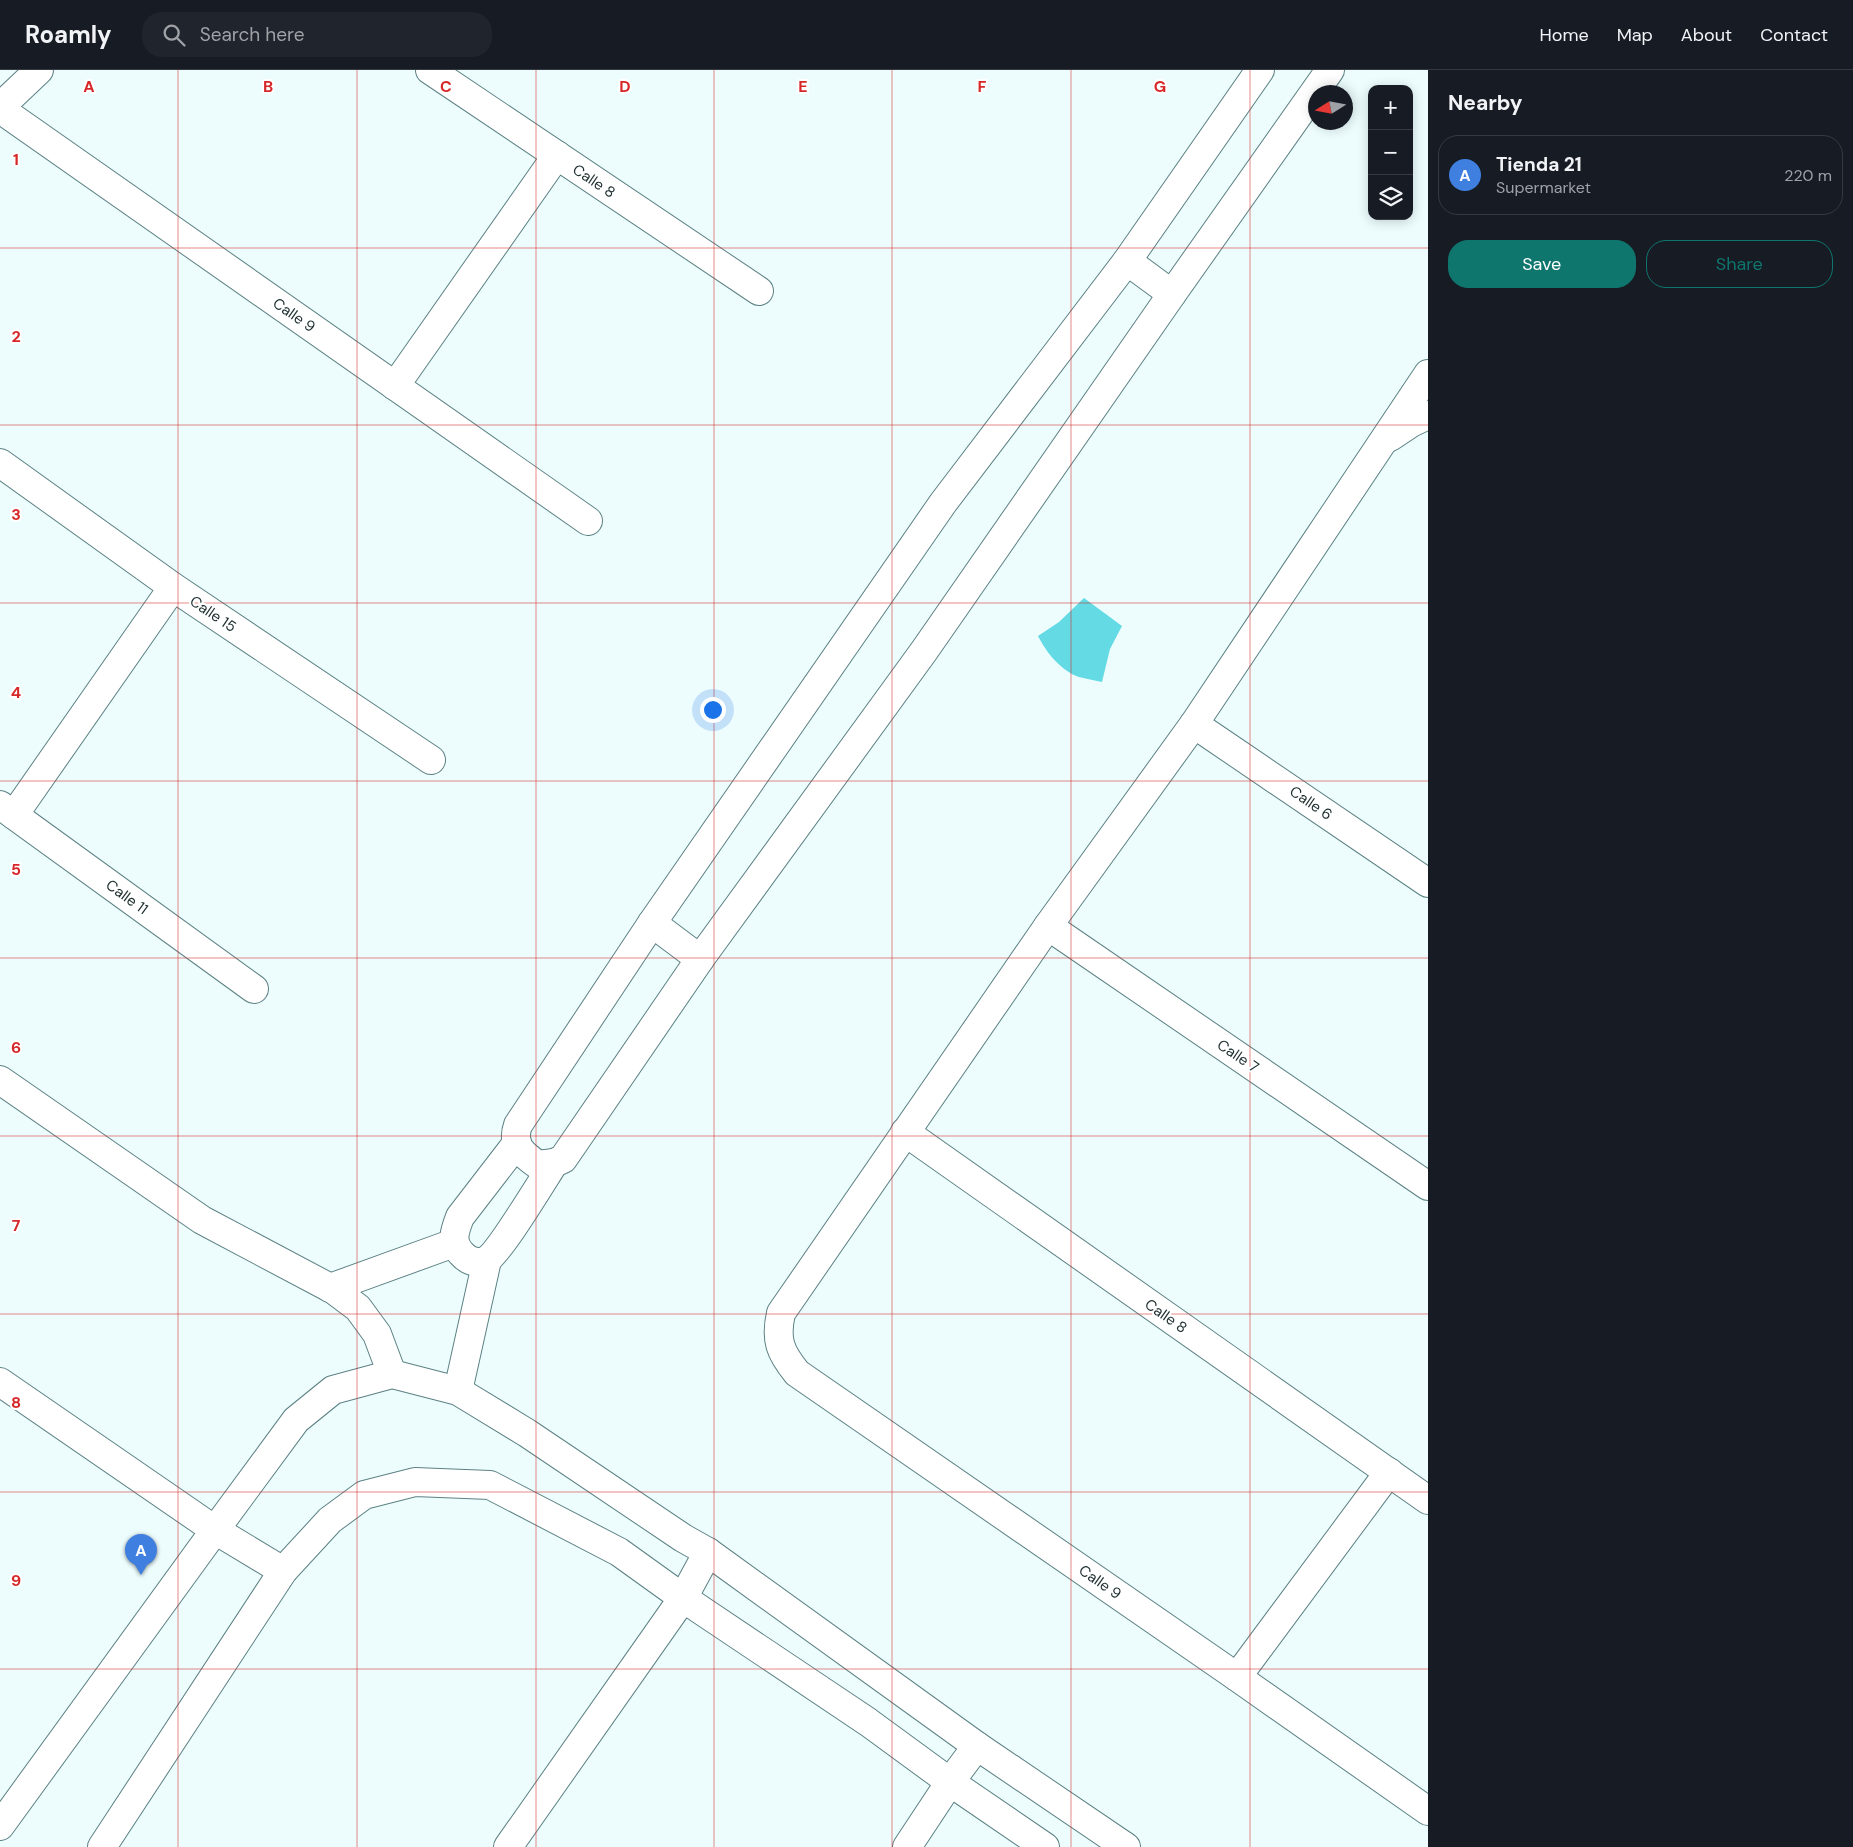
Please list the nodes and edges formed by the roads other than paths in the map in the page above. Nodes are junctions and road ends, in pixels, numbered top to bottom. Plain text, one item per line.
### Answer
1 (39, 70) edge
2 (430, 70) edge
3 (1260, 70) edge
4 (1330, 70) edge
5 (0, 108) edge
6 (557, 155) junction
7 (1128, 261) junction
8 (759, 291) dead end
9 (1172, 294) junction
10 (1428, 374) edge
11 (395, 386) junction
12 (1428, 415) edge
13 (1383, 442) junction
14 (0, 463) edge
15 (588, 521) dead end
16 (173, 587) junction
17 (1194, 724) junction
18 (431, 760) dead end
19 (7, 810) edge
20 (1428, 883) edge
21 (652, 923) junction
22 (1048, 926) junction
23 (700, 959) junction
24 (254, 988) dead end
25 (0, 1080) edge
26 (905, 1132) junction
27 (517, 1143) junction
28 (554, 1163) junction
29 (1428, 1186) edge
30 (454, 1243) junction
31 (487, 1260) junction
32 (330, 1288) junction
33 (392, 1374) junction
34 (0, 1382) edge
35 (458, 1391) junction
36 (1389, 1472) junction
37 (1428, 1500) edge
38 (215, 1530) junction
39 (708, 1552) junction
40 (283, 1571) junction
41 (684, 1598) junction
42 (1237, 1677) junction
43 (977, 1746) junction
44 (950, 1782) junction
45 (10, 1791) edge
46 (1428, 1811) edge
47 (0, 1826) edge
48 (102, 1847) edge
49 (508, 1847) edge
50 (907, 1847) edge
51 (1045, 1847) edge
52 (1126, 1847) edge

1 - 5 street
2 - 6 street, Calle 8
3 - 7 street
4 - 9 street
5 - 11 street, Calle 9
6 - 8 street, Calle 8
6 - 11 street
7 - 9 street
7 - 21 street
9 - 23 street
10 - 13 street
11 - 15 street, Calle 9
12 - 13 street
13 - 17 street
14 - 16 street, Calle 15
16 - 18 street, Calle 15
16 - 19 street
17 - 20 street, Calle 6
17 - 22 street
19 - 24 street, Calle 11
21 - 23 street
21 - 27 street
22 - 26 street
22 - 29 street, Calle 7
23 - 28 street
25 - 32 street
26 - 36 street, Calle 8
26 - 42 street, Calle 9
27 - 28 street
27 - 30 street
28 - 31 street
30 - 31 street
30 - 32 street
31 - 35 street
32 - 33 street
33 - 35 street
33 - 38 street
34 - 38 street
35 - 39 street
36 - 37 street, Calle 8
36 - 42 street
38 - 40 street
38 - 45 street
39 - 41 street
39 - 43 street
40 - 41 street
40 - 48 street
41 - 44 street
41 - 49 street
42 - 46 street, Calle 9
43 - 44 street
43 - 52 street
44 - 50 street
44 - 51 street
45 - 47 street

